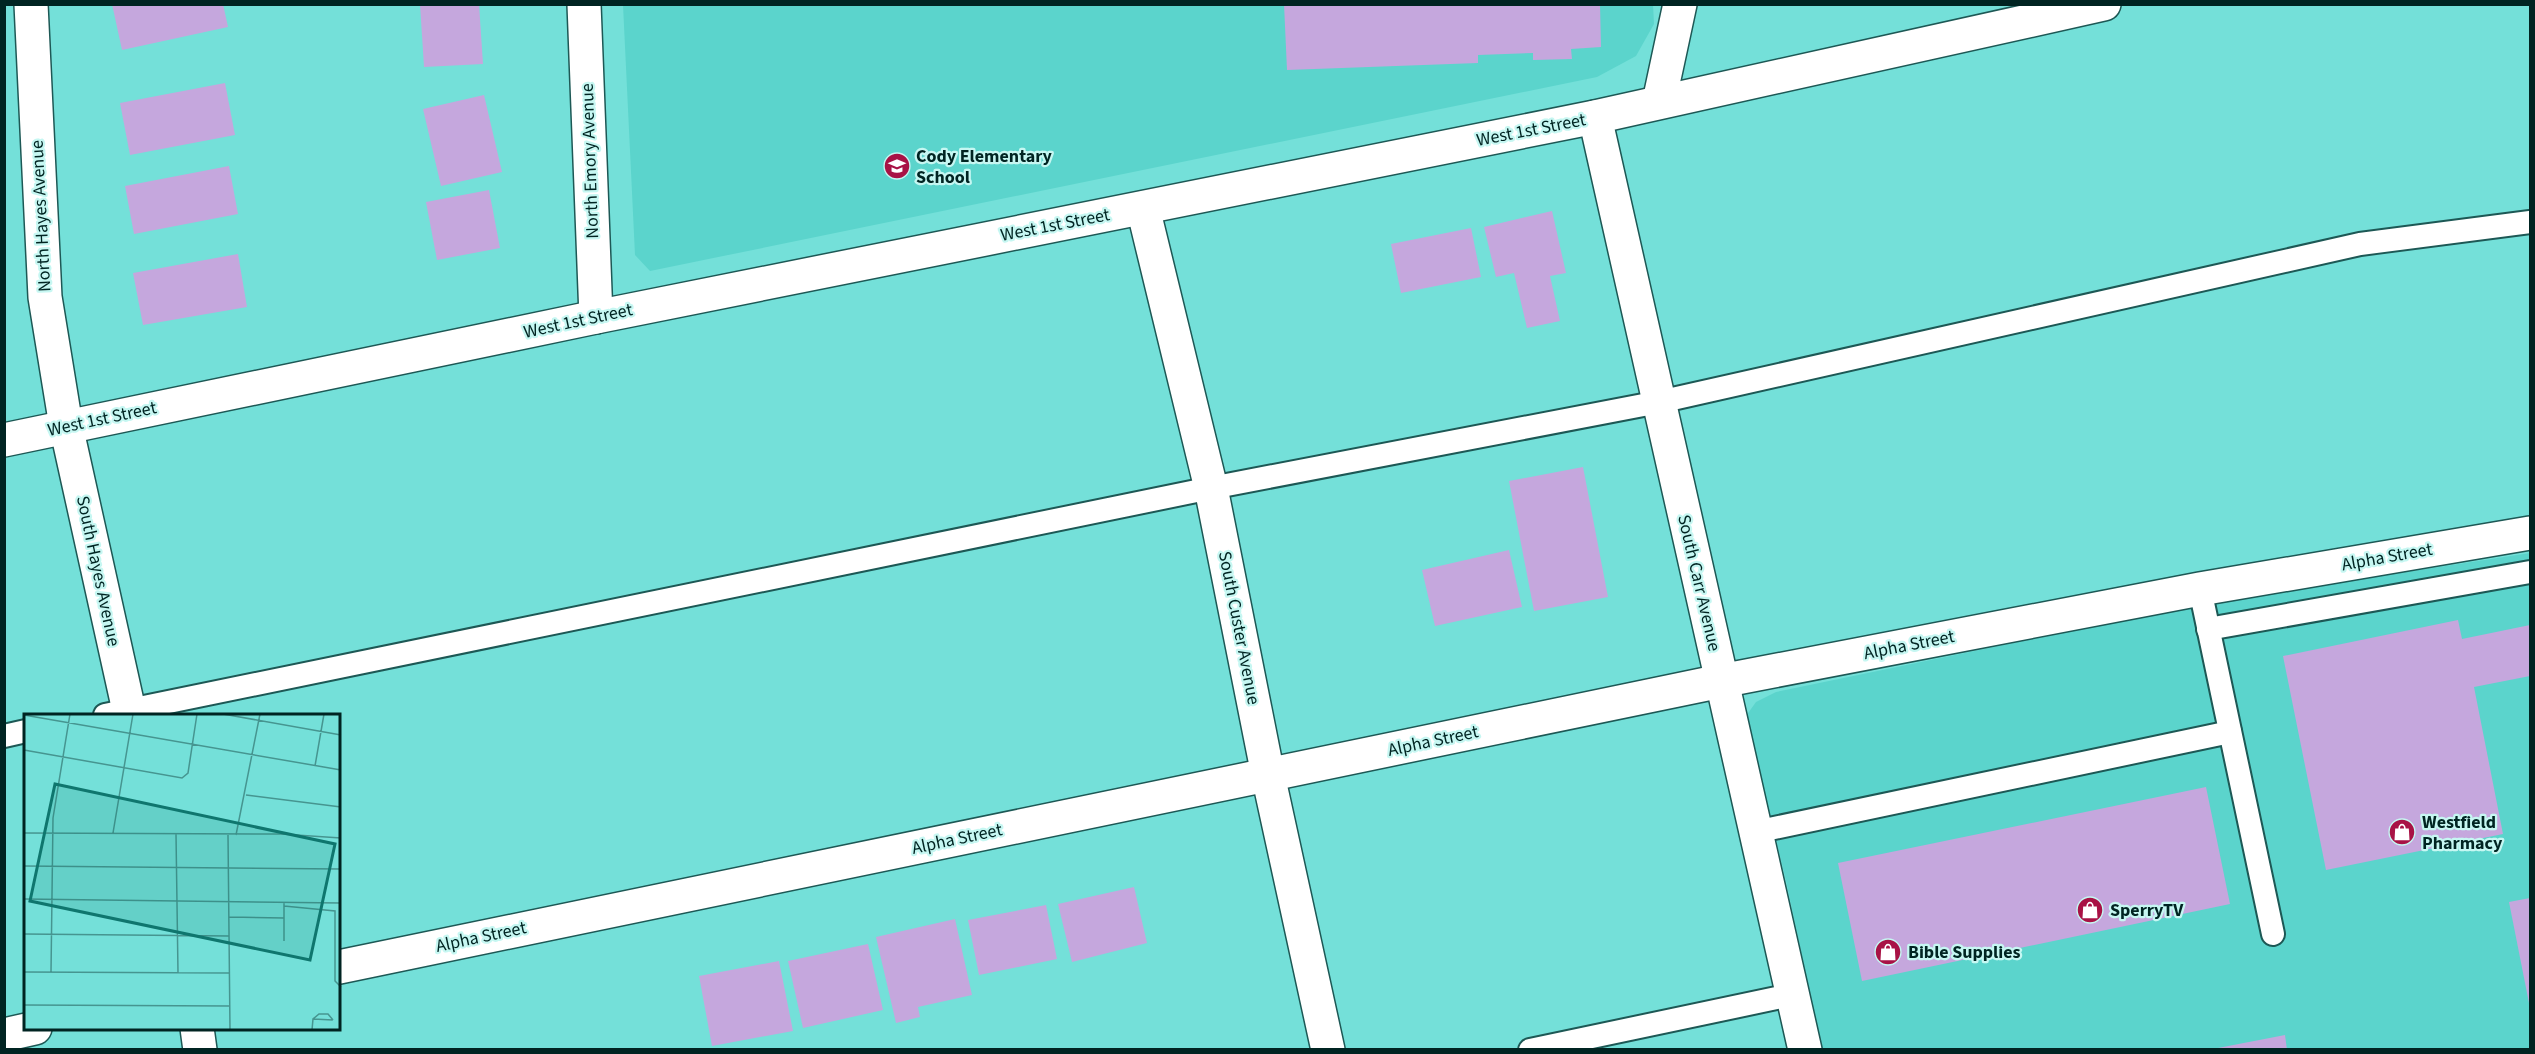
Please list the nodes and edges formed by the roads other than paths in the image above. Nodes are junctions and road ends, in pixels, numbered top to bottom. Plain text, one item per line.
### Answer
1 (31, 4) edge
2 (584, 4) edge
3 (1680, 4) edge
4 (2104, 4) edge
5 (1659, 102) junction
6 (1594, 117) junction
7 (1143, 208) junction
8 (2530, 222) edge
9 (596, 317) junction
10 (1659, 402) junction
11 (66, 426) junction
12 (4, 440) edge
13 (1211, 488) junction
14 (2530, 533) edge
15 (2530, 572) edge
16 (2200, 589) junction
17 (2208, 629) junction
18 (1721, 681) junction
19 (121, 713) edge
20 (24, 731) edge
21 (2230, 732) junction
22 (4, 736) edge
23 (1268, 775) junction
24 (1755, 832) junction
25 (2273, 934) dead end
26 (340, 967) edge
27 (1791, 995) junction
28 (30, 1030) edge
29 (196, 1030) edge
30 (4, 1035) edge
31 (200, 1050) edge
32 (1328, 1050) edge
33 (1530, 1050) edge
34 (1805, 1050) edge

1 - 11 street, North Hayes Avenue
2 - 9 street, North Emory Avenue
3 - 5 street
4 - 5 street, West 1st Street
5 - 6 street, West 1st Street
6 - 7 street, West 1st Street
6 - 10 street, South Carr Avenue
7 - 9 street, West 1st Street
7 - 13 street, South Custer Avenue
8 - 10 lane
9 - 11 street, West 1st Street
10 - 13 lane
10 - 18 street, South Carr Avenue
11 - 12 street, West 1st Street
11 - 19 street, South Hayes Avenue
13 - 19 lane
13 - 23 street, South Custer Avenue
14 - 16 street, Alpha Street
15 - 17 lane
16 - 17 lane
16 - 18 street, Alpha Street
17 - 21 lane
18 - 23 street, Alpha Street
18 - 24 street, South Carr Avenue
20 - 22 lane
21 - 24 lane
21 - 25 lane
23 - 26 street, Alpha Street
23 - 32 street, South Custer Avenue
24 - 27 street, South Carr Avenue
27 - 33 lane
27 - 34 street, South Carr Avenue
28 - 30 street
29 - 31 street

